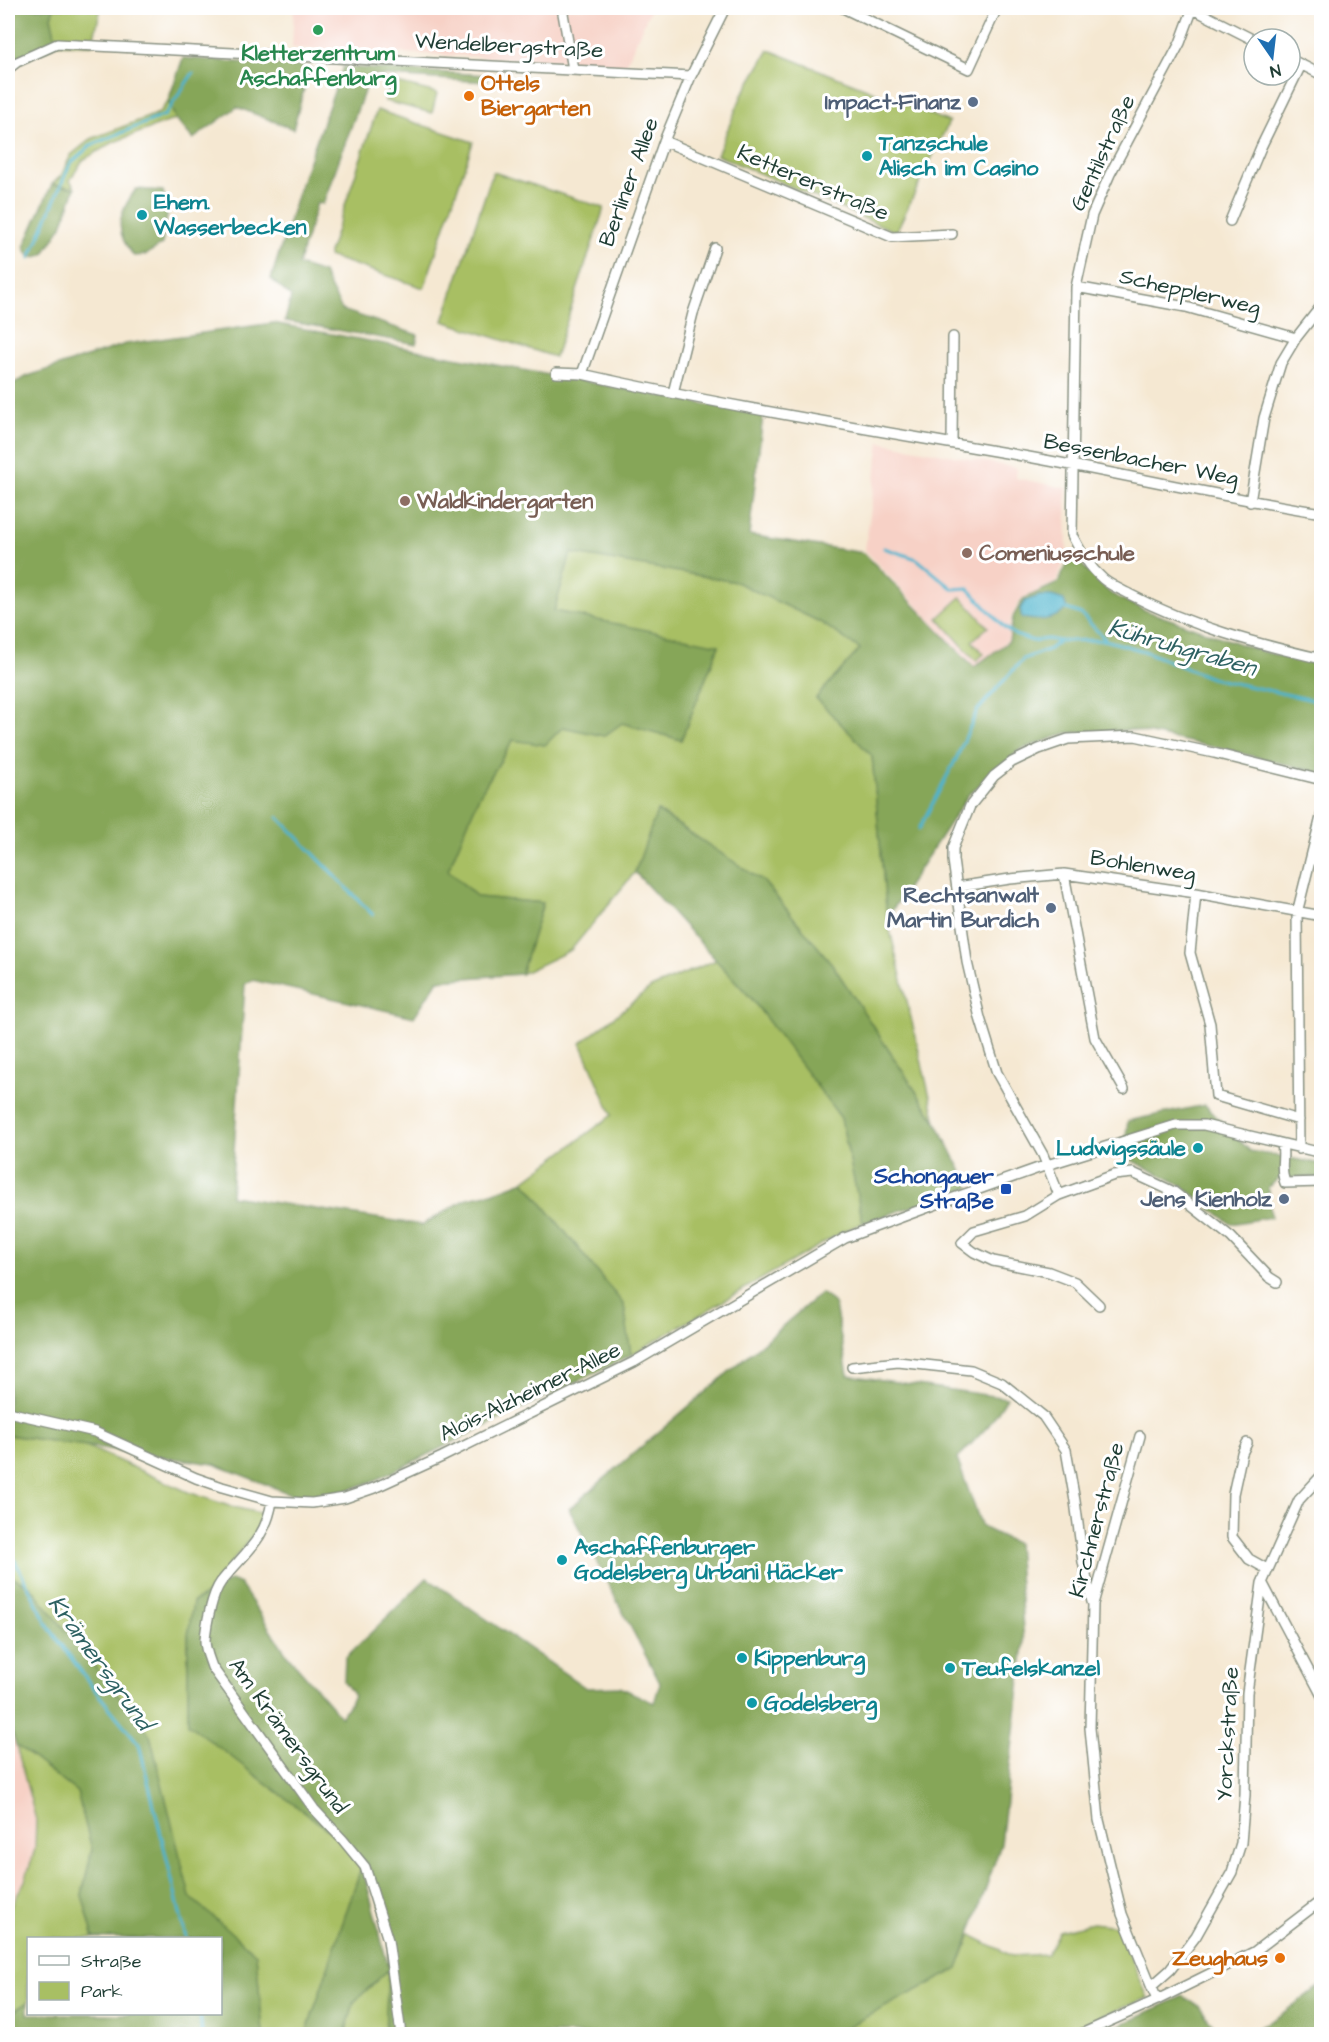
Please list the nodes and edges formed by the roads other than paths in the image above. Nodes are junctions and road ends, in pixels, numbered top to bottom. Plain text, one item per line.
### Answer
1 (562, 8) edge
2 (725, 8) edge
3 (843, 8) edge
4 (997, 8) edge
5 (1193, 8) edge
6 (1242, 34) edge
7 (1302, 65) edge
8 (8, 69) edge
9 (573, 69) junction
10 (1322, 75) edge
11 (691, 76) junction
12 (1290, 87) edge
13 (664, 141) junction
14 (1230, 221) dead end
15 (952, 234) dead end
16 (714, 248) dead end
17 (1076, 287) junction
18 (1322, 305) edge
19 (953, 337) dead end
20 (1296, 338) junction
21 (556, 373) dead end
22 (582, 375) junction
23 (673, 393) junction
24 (952, 444) junction
25 (1074, 466) junction
26 (1250, 502) junction
27 (1322, 513) edge
28 (1322, 659) edge
29 (1322, 780) edge
30 (1322, 813) edge
31 (1064, 874) junction
32 (957, 887) junction
33 (1196, 893) junction
34 (1296, 913) junction
35 (1322, 916) edge
36 (1124, 1089) dead end
37 (1299, 1120) junction
38 (1282, 1144) junction
39 (1299, 1149) junction
40 (1322, 1153) edge
41 (1047, 1165) junction
42 (1322, 1182) edge
43 (1059, 1195) junction
44 (1277, 1282) dead end
45 (1099, 1305) dead end
46 (852, 1367) dead end
47 (8, 1412) edge
48 (1140, 1436) dead end
49 (1247, 1443) dead end
50 (1322, 1475) edge
51 (272, 1501) junction
52 (1267, 1569) junction
53 (1262, 1583) junction
54 (1093, 1604) junction
55 (1322, 1696) edge
56 (1322, 1900) edge
57 (1153, 1985) junction
58 (1157, 2000) junction
59 (401, 2034) edge
60 (1081, 2034) edge

1 - 9 street
2 - 11 street, Berliner Allee
3 - 4 street
5 - 6 street
5 - 17 street, Gentilstraße
7 - 10 street
8 - 9 street, Wendelbergstraße
9 - 11 street, Wendelbergstraße
11 - 13 street, Berliner Allee
12 - 14 street
13 - 15 street, Kettererstraße
13 - 22 street, Berliner Allee
16 - 23 street
17 - 20 street, Schepplerweg
17 - 25 street, Gentilstraße
18 - 20 street
19 - 24 street
20 - 26 street
21 - 22 street, Bessenbacher Weg
22 - 23 street, Bessenbacher Weg
23 - 24 street, Bessenbacher Weg
24 - 25 street, Bessenbacher Weg
25 - 26 street, Bessenbacher Weg
25 - 28 street, Gentilstraße
26 - 27 street, Bessenbacher Weg
29 - 32 street
30 - 34 street
31 - 32 street, Bohlenweg
31 - 33 street, Bohlenweg
31 - 36 street
32 - 41 street
33 - 34 street, Bohlenweg
33 - 37 street
34 - 35 street, Bohlenweg
34 - 37 street
37 - 39 street
38 - 39 street, Alois-Alzheimer-Allee
38 - 41 street, Alois-Alzheimer-Allee
38 - 42 street
39 - 40 street, Alois-Alzheimer-Allee
41 - 43 street
41 - 51 street, Alois-Alzheimer-Allee
43 - 44 street
43 - 45 street
46 - 54 street
47 - 51 street, Alois-Alzheimer-Allee
48 - 54 street, Kirchnerstraße
49 - 52 street
50 - 52 street, Yorckstraße
51 - 59 street, Am Krämersgrund
52 - 53 street, Yorckstraße
53 - 55 street
53 - 57 street, Yorckstraße
54 - 57 street, Kirchnerstraße
56 - 58 street
57 - 58 street, Kirchnerstraße
58 - 60 street

